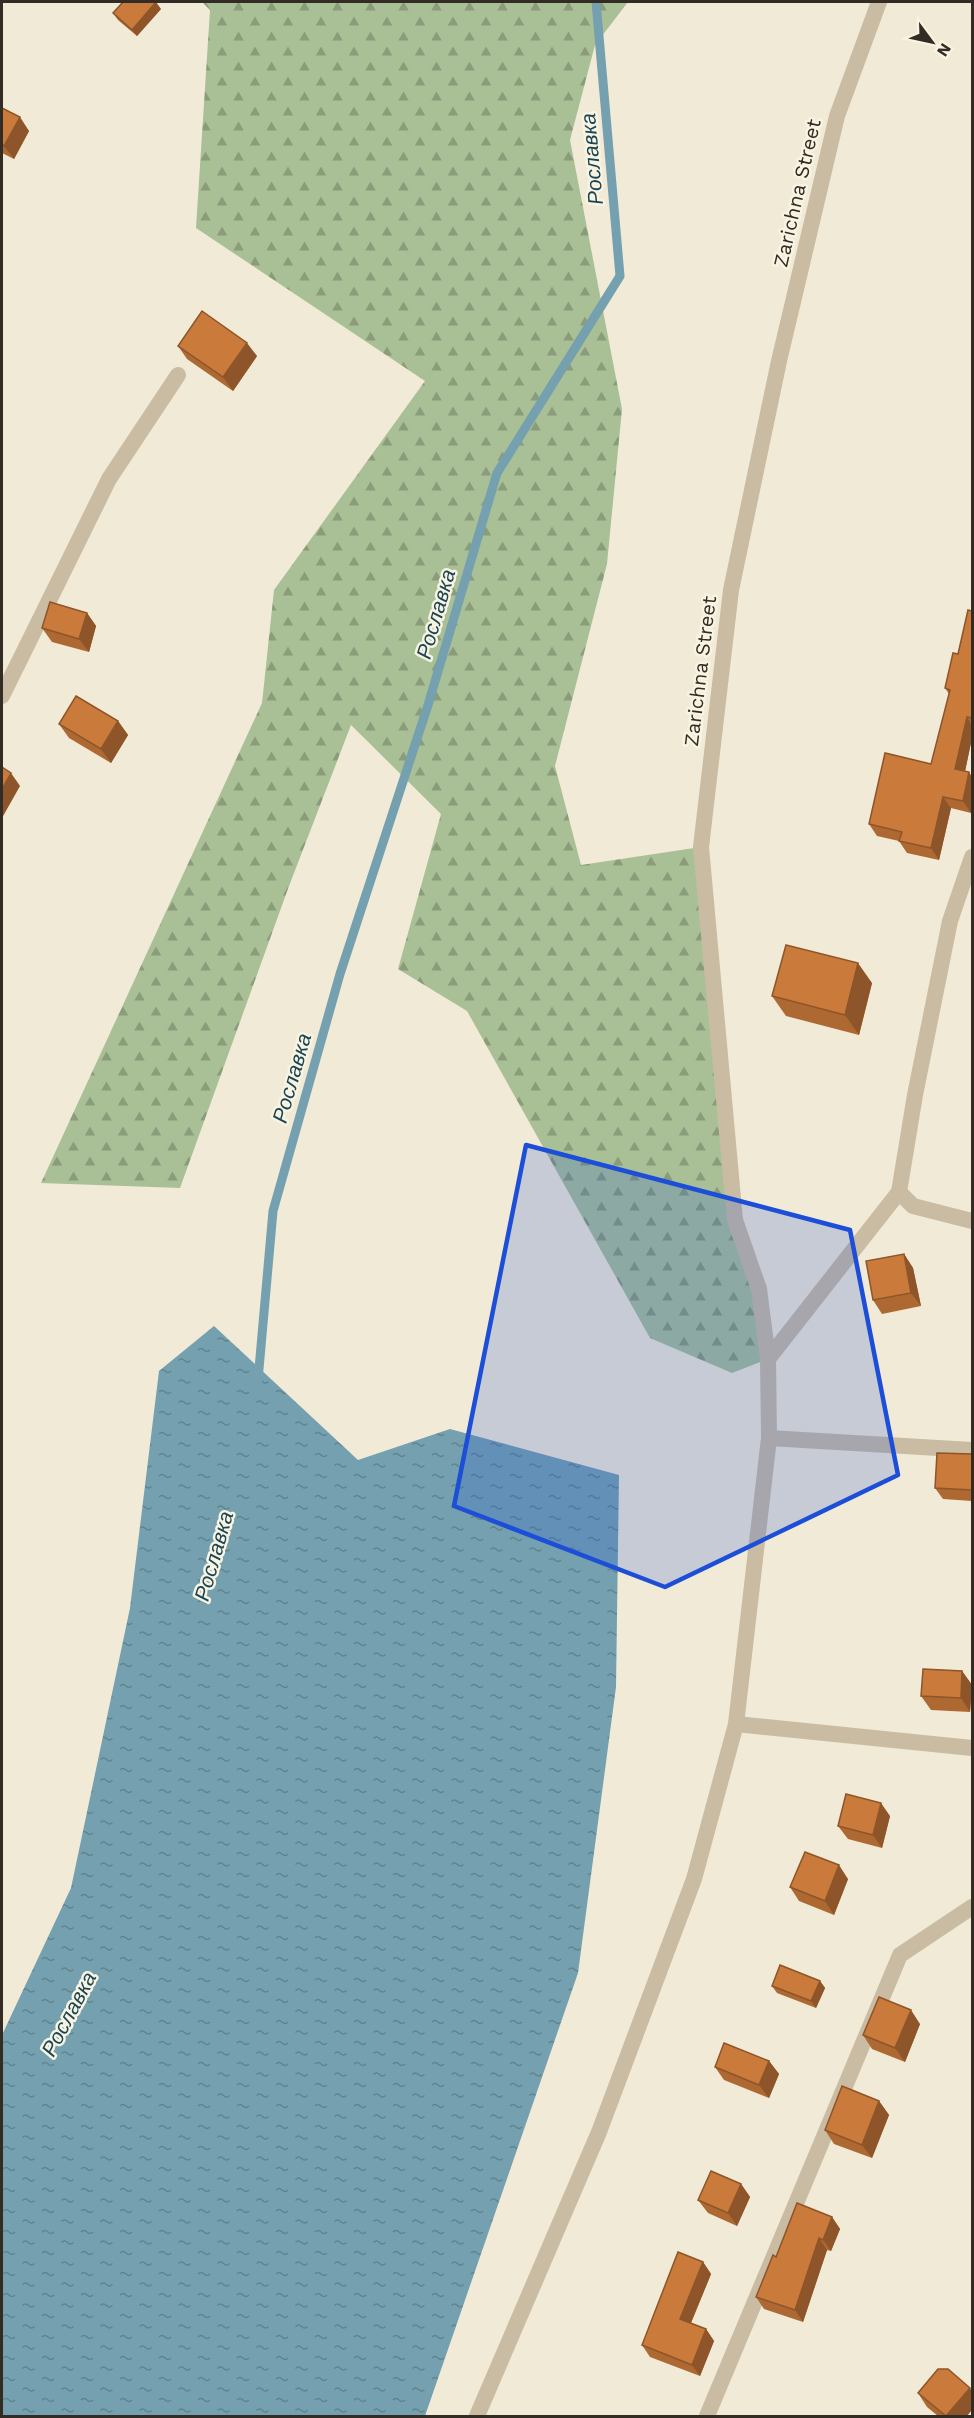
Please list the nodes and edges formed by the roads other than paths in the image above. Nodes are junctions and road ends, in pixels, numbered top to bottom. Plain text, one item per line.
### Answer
1 (879, 2) edge
2 (178, 375) dead end
3 (2, 696) edge
4 (972, 857) edge
5 (899, 1192) junction
6 (972, 1221) edge
7 (768, 1359) junction
8 (769, 1438) junction
9 (972, 1450) edge
10 (736, 1724) junction
11 (972, 1748) edge
12 (972, 1907) edge
13 (477, 2416) edge
14 (707, 2416) edge

1 - 7 street, Zarichna Street
2 - 3 street
4 - 5 street
5 - 6 street
5 - 7 street
7 - 8 street, Zarichna Street
8 - 9 street
8 - 10 street, Zarichna Street
10 - 11 street
10 - 13 street, Zarichna Street
12 - 14 street

